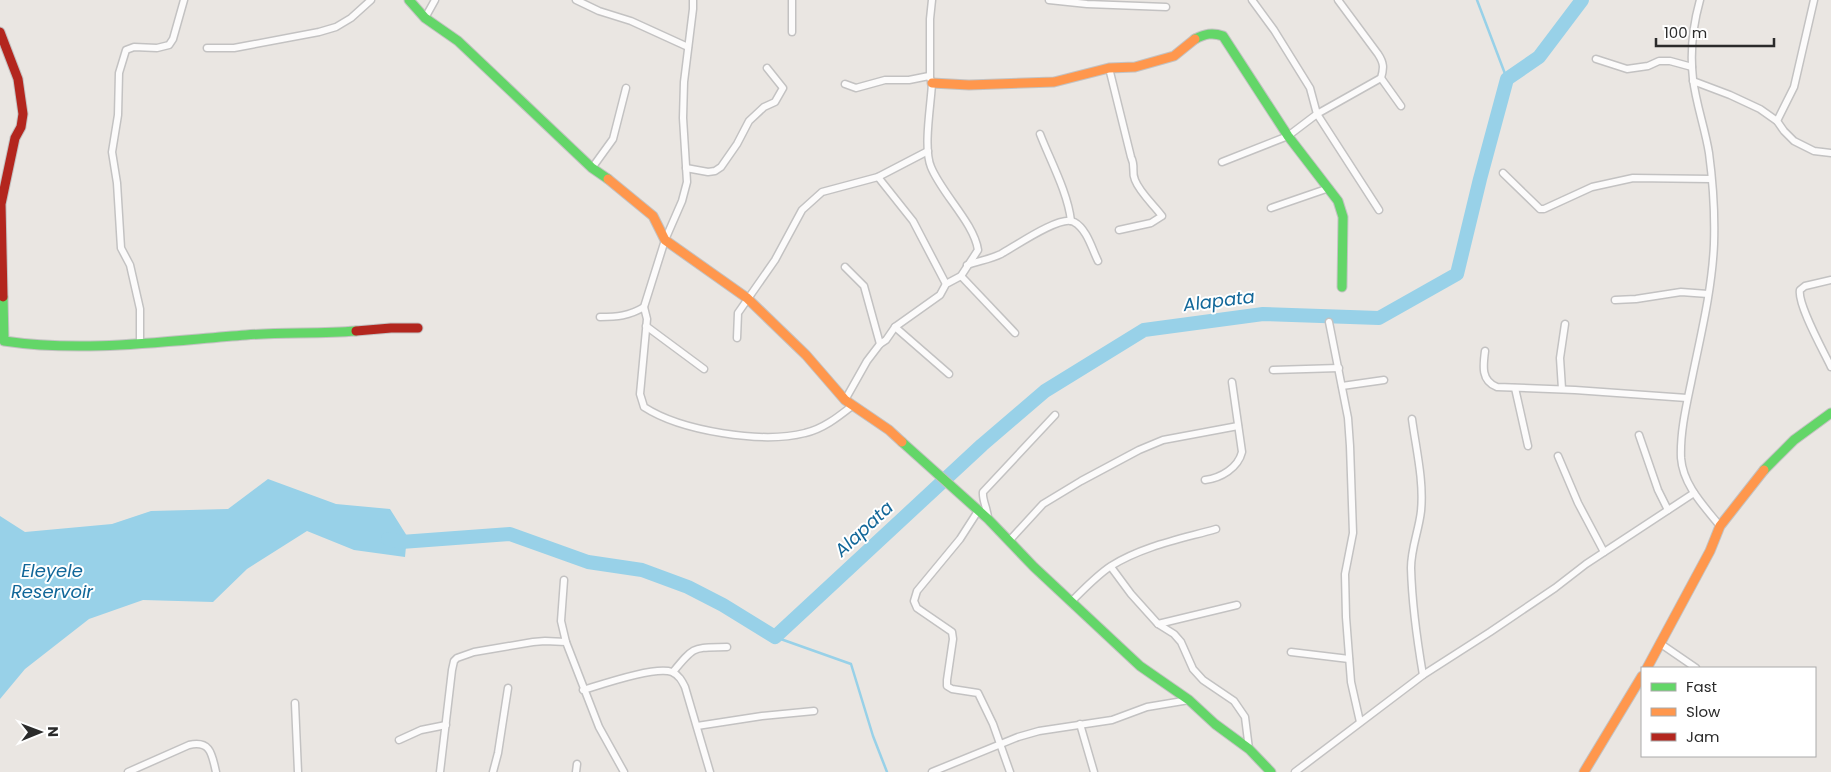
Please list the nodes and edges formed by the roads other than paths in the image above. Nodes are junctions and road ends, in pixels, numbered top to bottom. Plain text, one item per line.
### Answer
1 (184, 0) edge
2 (371, 0) edge
3 (409, 0) edge
4 (435, 0) edge
5 (576, 0) edge
6 (693, 0) edge
7 (792, 0) edge
8 (932, 0) edge
9 (1050, 0) edge
10 (1252, 0) edge
11 (1338, 0) edge
12 (1700, 0) edge
13 (1814, 0) edge
14 (1166, 8) dead end
15 (424, 18) junction
16 (0, 32) edge
17 (792, 32) dead end
18 (688, 47) junction
19 (207, 48) dead end
20 (1596, 60) dead end
21 (1692, 67) junction
22 (767, 68) dead end
23 (1109, 68) junction
24 (1381, 78) junction
25 (931, 81) junction
26 (1693, 81) junction
27 (845, 84) dead end
28 (626, 88) dead end
29 (1401, 106) dead end
30 (1317, 114) junction
31 (1777, 121) junction
32 (1040, 134) dead end
33 (1288, 136) junction
34 (928, 151) junction
35 (1831, 153) edge
36 (1222, 162) dead end
37 (592, 168) junction
38 (686, 168) junction
39 (1503, 173) dead end
40 (878, 177) junction
41 (1711, 179) junction
42 (1329, 188) junction
43 (1271, 208) dead end
44 (1379, 210) dead end
45 (1071, 221) junction
46 (1119, 230) dead end
47 (665, 240) junction
48 (1098, 261) dead end
49 (968, 265) junction
50 (844, 267) dead end
51 (961, 276) junction
52 (1831, 280) edge
53 (946, 284) junction
54 (1342, 287) dead end
55 (1708, 294) junction
56 (748, 298) junction
57 (1615, 300) dead end
58 (644, 307) junction
59 (600, 317) dead end
60 (1330, 322) dead end
61 (1565, 324) dead end
62 (646, 326) junction
63 (895, 327) junction
64 (418, 328) dead end
65 (1015, 333) dead end
66 (737, 338) dead end
67 (140, 342) junction
68 (880, 344) junction
69 (1485, 351) dead end
70 (1831, 367) edge
71 (1339, 368) junction
72 (704, 369) dead end
73 (1274, 370) dead end
74 (949, 374) dead end
75 (1384, 380) dead end
76 (1232, 382) dead end
77 (1342, 386) junction
78 (1515, 388) junction
79 (1562, 389) junction
80 (1687, 398) junction
81 (845, 400) junction
82 (1831, 413) edge
83 (1055, 415) dead end
84 (1412, 419) dead end
85 (1238, 426) junction
86 (1639, 435) dead end
87 (1528, 446) dead end
88 (1558, 456) dead end
89 (1205, 480) dead end
90 (1694, 493) junction
91 (1668, 510) junction
92 (978, 511) junction
93 (988, 519) junction
94 (1720, 526) junction
95 (1216, 529) dead end
96 (1009, 541) junction
97 (1604, 552) junction
98 (1111, 567) junction
99 (564, 580) dead end
100 (1071, 602) junction
101 (1237, 605) dead end
102 (1158, 624) junction
103 (566, 642) junction
104 (1661, 644) junction
105 (727, 648) dead end
106 (1291, 652) dead end
107 (1348, 659) junction
108 (1648, 667) edge
109 (1695, 667) edge
110 (673, 672) junction
111 (1423, 675) junction
112 (1641, 678) edge
113 (508, 688) dead end
114 (583, 690) junction
115 (1189, 700) junction
116 (295, 703) dead end
117 (814, 711) dead end
118 (1360, 722) junction
119 (1080, 724) junction
120 (446, 725) junction
121 (697, 726) junction
122 (399, 740) dead end
123 (999, 744) junction
124 (1249, 749) junction
125 (577, 764) dead end
126 (128, 772) edge
127 (216, 772) edge
128 (298, 772) edge
129 (440, 772) edge
130 (493, 772) edge
131 (576, 772) edge
132 (624, 772) edge
133 (710, 772) edge
134 (932, 772) edge
135 (1010, 772) edge
136 (1094, 772) edge
137 (1271, 772) edge
138 (1295, 772) edge
139 (1584, 772) edge

1 - 67 street
2 - 19 street
3 - 15 street
4 - 15 street
5 - 18 street
6 - 18 street
7 - 17 street
8 - 25 street
9 - 14 street
10 - 30 street
11 - 24 street
12 - 21 street
13 - 31 street
15 - 37 street
16 - 67 street
18 - 38 street
20 - 21 street
21 - 26 street
22 - 38 street
23 - 25 street
23 - 33 street
23 - 46 street
24 - 29 street
24 - 30 street
25 - 27 street
25 - 34 street
26 - 31 street
26 - 41 street
28 - 37 street
30 - 33 street
30 - 44 street
31 - 35 street
32 - 45 street
33 - 36 street
33 - 42 street
34 - 40 street
34 - 49 street
37 - 47 street
38 - 47 street
39 - 41 street
40 - 53 street
40 - 56 street
41 - 55 street
42 - 43 street
42 - 54 street
45 - 48 street
45 - 49 street
47 - 56 street
47 - 58 street
49 - 51 street
50 - 68 street
51 - 53 street
51 - 65 street
52 - 70 street
53 - 63 street
55 - 57 street
55 - 80 street
56 - 66 street
56 - 81 street
58 - 59 street
58 - 62 street
60 - 71 street
61 - 79 street
62 - 72 street
62 - 81 street
63 - 68 street
63 - 74 street
64 - 67 street
68 - 81 street
69 - 78 street
71 - 73 street
71 - 77 street
75 - 77 street
76 - 85 street
77 - 107 street
78 - 79 street
78 - 87 street
79 - 80 street
80 - 90 street
81 - 92 street
82 - 94 street
83 - 93 street
84 - 111 street
85 - 89 street
85 - 96 street
86 - 91 street
88 - 97 street
90 - 91 street
90 - 94 street
91 - 97 street
92 - 93 street
92 - 123 street
93 - 96 street
94 - 104 street
95 - 98 street
96 - 100 street
97 - 111 street
98 - 100 street
98 - 102 street
99 - 103 street
100 - 115 street
101 - 102 street
102 - 124 street
103 - 114 street
103 - 120 street
104 - 108 street
104 - 109 street
105 - 110 street
106 - 107 street
107 - 118 street
110 - 114 street
110 - 121 street
111 - 118 street
112 - 139 street
113 - 130 street
114 - 132 street
115 - 119 street
115 - 124 street
116 - 128 street
117 - 121 street
118 - 138 street
119 - 123 street
119 - 136 street
120 - 122 street
120 - 129 street
121 - 133 street
123 - 134 street
123 - 135 street
124 - 137 street
125 - 131 street
126 - 127 street

